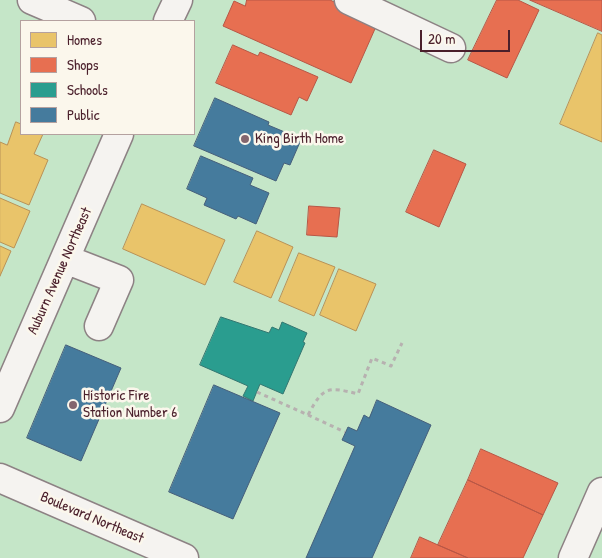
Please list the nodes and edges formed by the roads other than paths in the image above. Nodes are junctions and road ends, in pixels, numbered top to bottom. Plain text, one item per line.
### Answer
1 (32, 0) edge
2 (178, 0) edge
3 (349, 0) edge
4 (80, 20) edge
5 (168, 20) edge
6 (451, 48) dead end
7 (119, 135) edge
8 (65, 259) junction
9 (100, 326) dead end
10 (0, 408) edge
11 (0, 478) edge
12 (602, 492) edge
13 (184, 558) edge
14 (573, 558) edge

1 - 4 street
2 - 5 street
3 - 6 street
7 - 8 street, Auburn Avenue Northeast
8 - 9 street
8 - 10 street, Auburn Avenue Northeast
11 - 13 street, Boulevard Northeast
12 - 14 street

